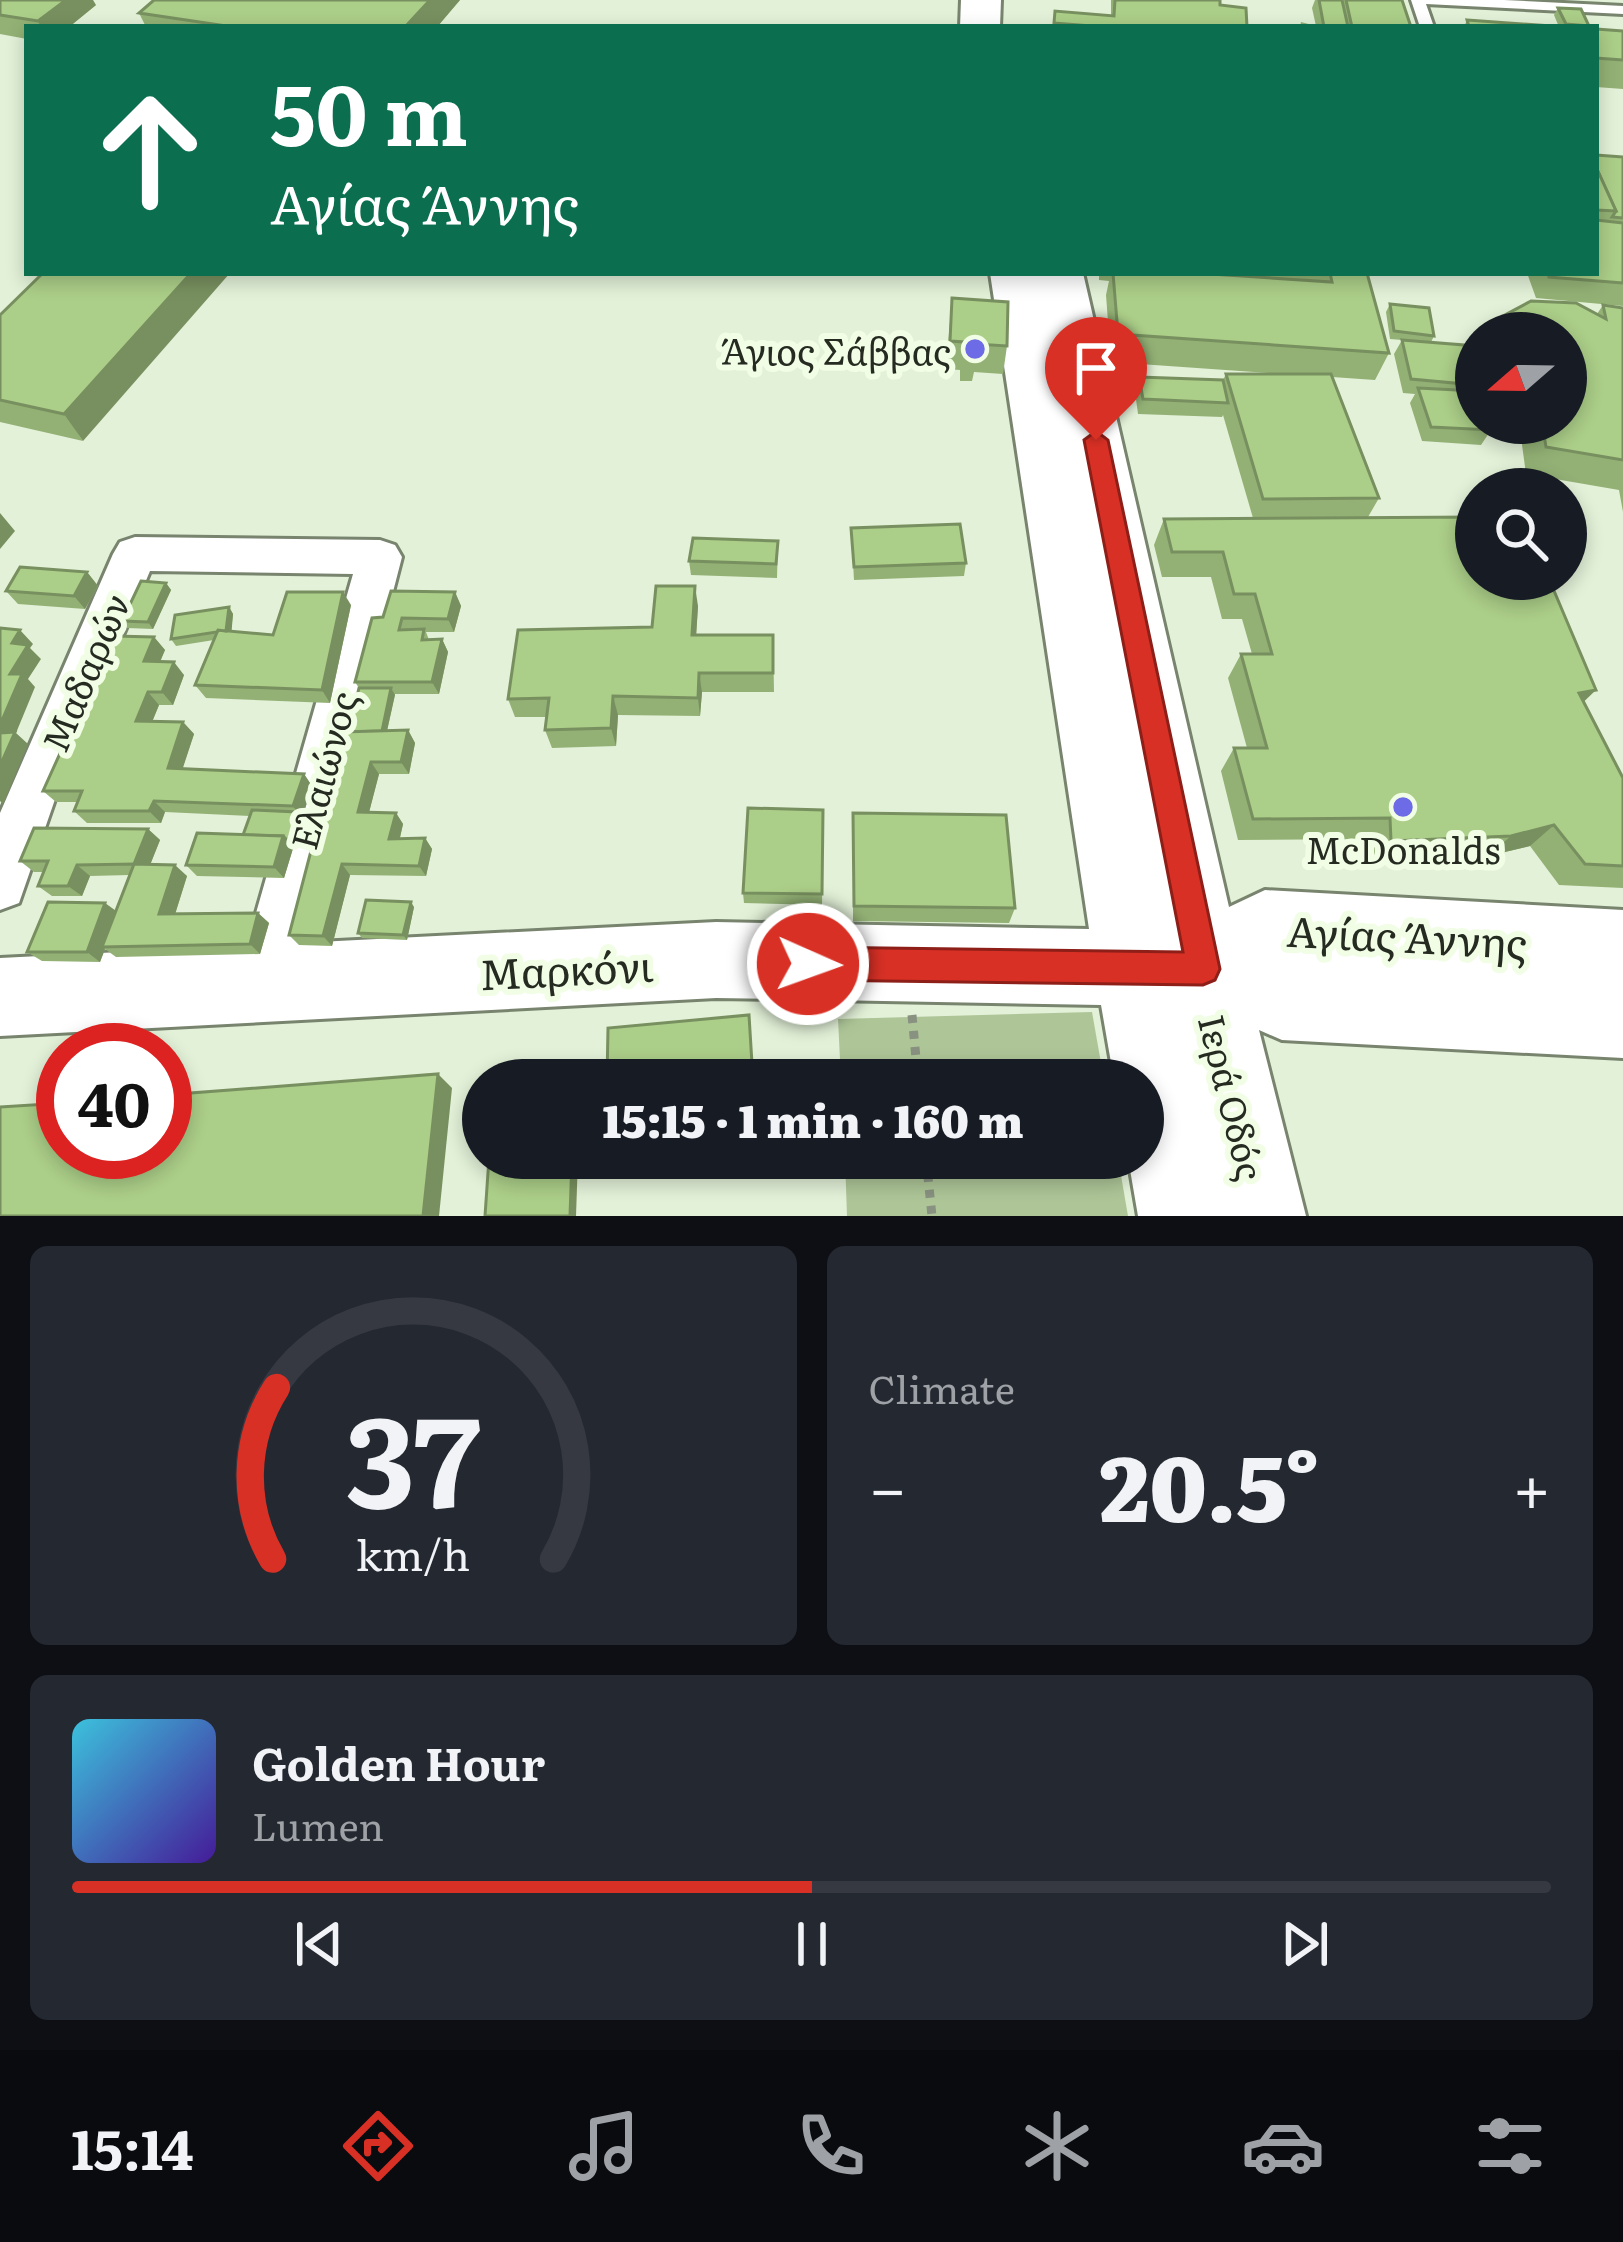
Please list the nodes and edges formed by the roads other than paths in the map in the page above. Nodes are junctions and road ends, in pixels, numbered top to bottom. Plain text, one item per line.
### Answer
1 (1422, 0) edge
2 (1623, 10) edge
3 (1016, 276) edge
4 (1058, 276) edge
5 (380, 557) joint
6 (0, 885) edge
7 (1623, 947) edge
8 (1168, 969) junction
9 (264, 982) junction
10 (0, 997) edge
11 (1623, 1018) edge
12 (1181, 1216) edge
13 (1262, 1216) edge

1 - 2 lane
3 - 8 main road, Ιερά Οδός
4 - 8 main road, Ιερά Οδός
5 - 6 street, Μαδαρών
5 - 9 street, Ελαιώνος
7 - 8 main road, Αγίας Άννης
8 - 9 main road, Μαρκόνι
8 - 11 main road, Αγίας Άννης
8 - 12 main road, Ιερά Οδός
8 - 13 main road, Ιερά Οδός
9 - 10 main road, Μαρκόνι

